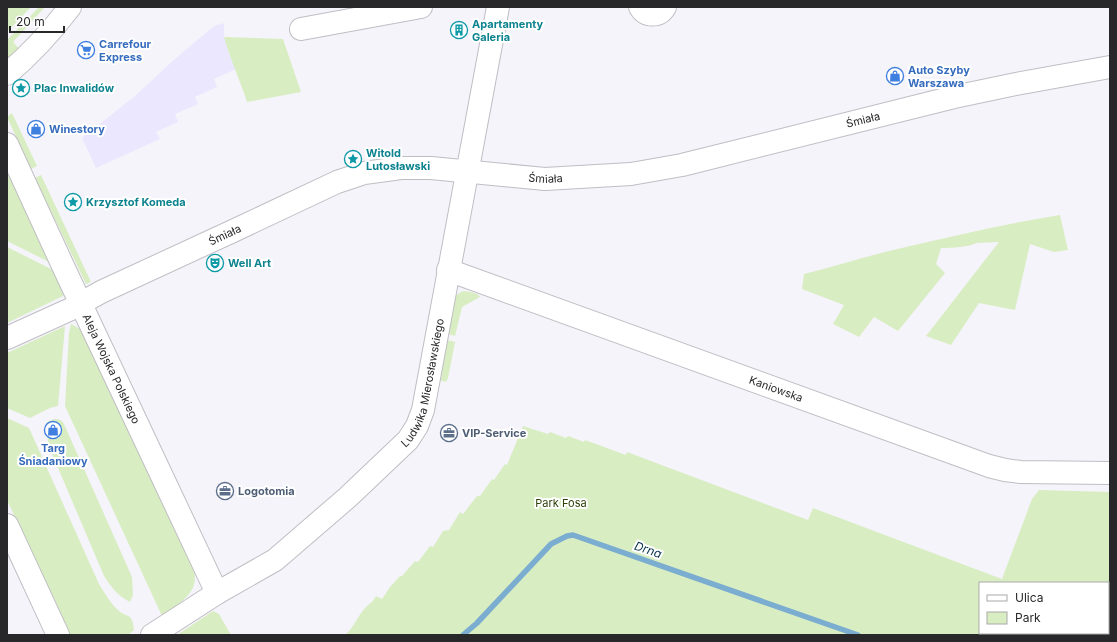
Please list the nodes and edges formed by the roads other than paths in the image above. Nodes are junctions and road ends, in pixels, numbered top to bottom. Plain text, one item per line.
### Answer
1 (70, 7) edge
2 (421, 7) edge
3 (498, 7) edge
4 (640, 7) edge
5 (665, 7) edge
6 (300, 29) dead end
7 (1110, 66) edge
8 (7, 74) edge
9 (7, 144) edge
10 (468, 171) junction
11 (448, 270) junction
12 (80, 303) junction
13 (7, 338) edge
14 (1110, 473) edge
15 (7, 525) edge
16 (217, 593) junction
17 (58, 635) edge
18 (152, 635) edge

1 - 8 street
2 - 6 street
3 - 10 street, Ludwika Mierosławskiego
4 - 5 street
7 - 10 street, Śmiała
9 - 12 street, Aleja Wojska Polskiego
10 - 11 street, Ludwika Mierosławskiego
10 - 12 street, Śmiała
11 - 14 street, Kaniowska
11 - 16 street, Ludwika Mierosławskiego
12 - 13 street, Śmiała
12 - 16 street, Aleja Wojska Polskiego
15 - 17 street
16 - 18 street, Ludwika Mierosławskiego

